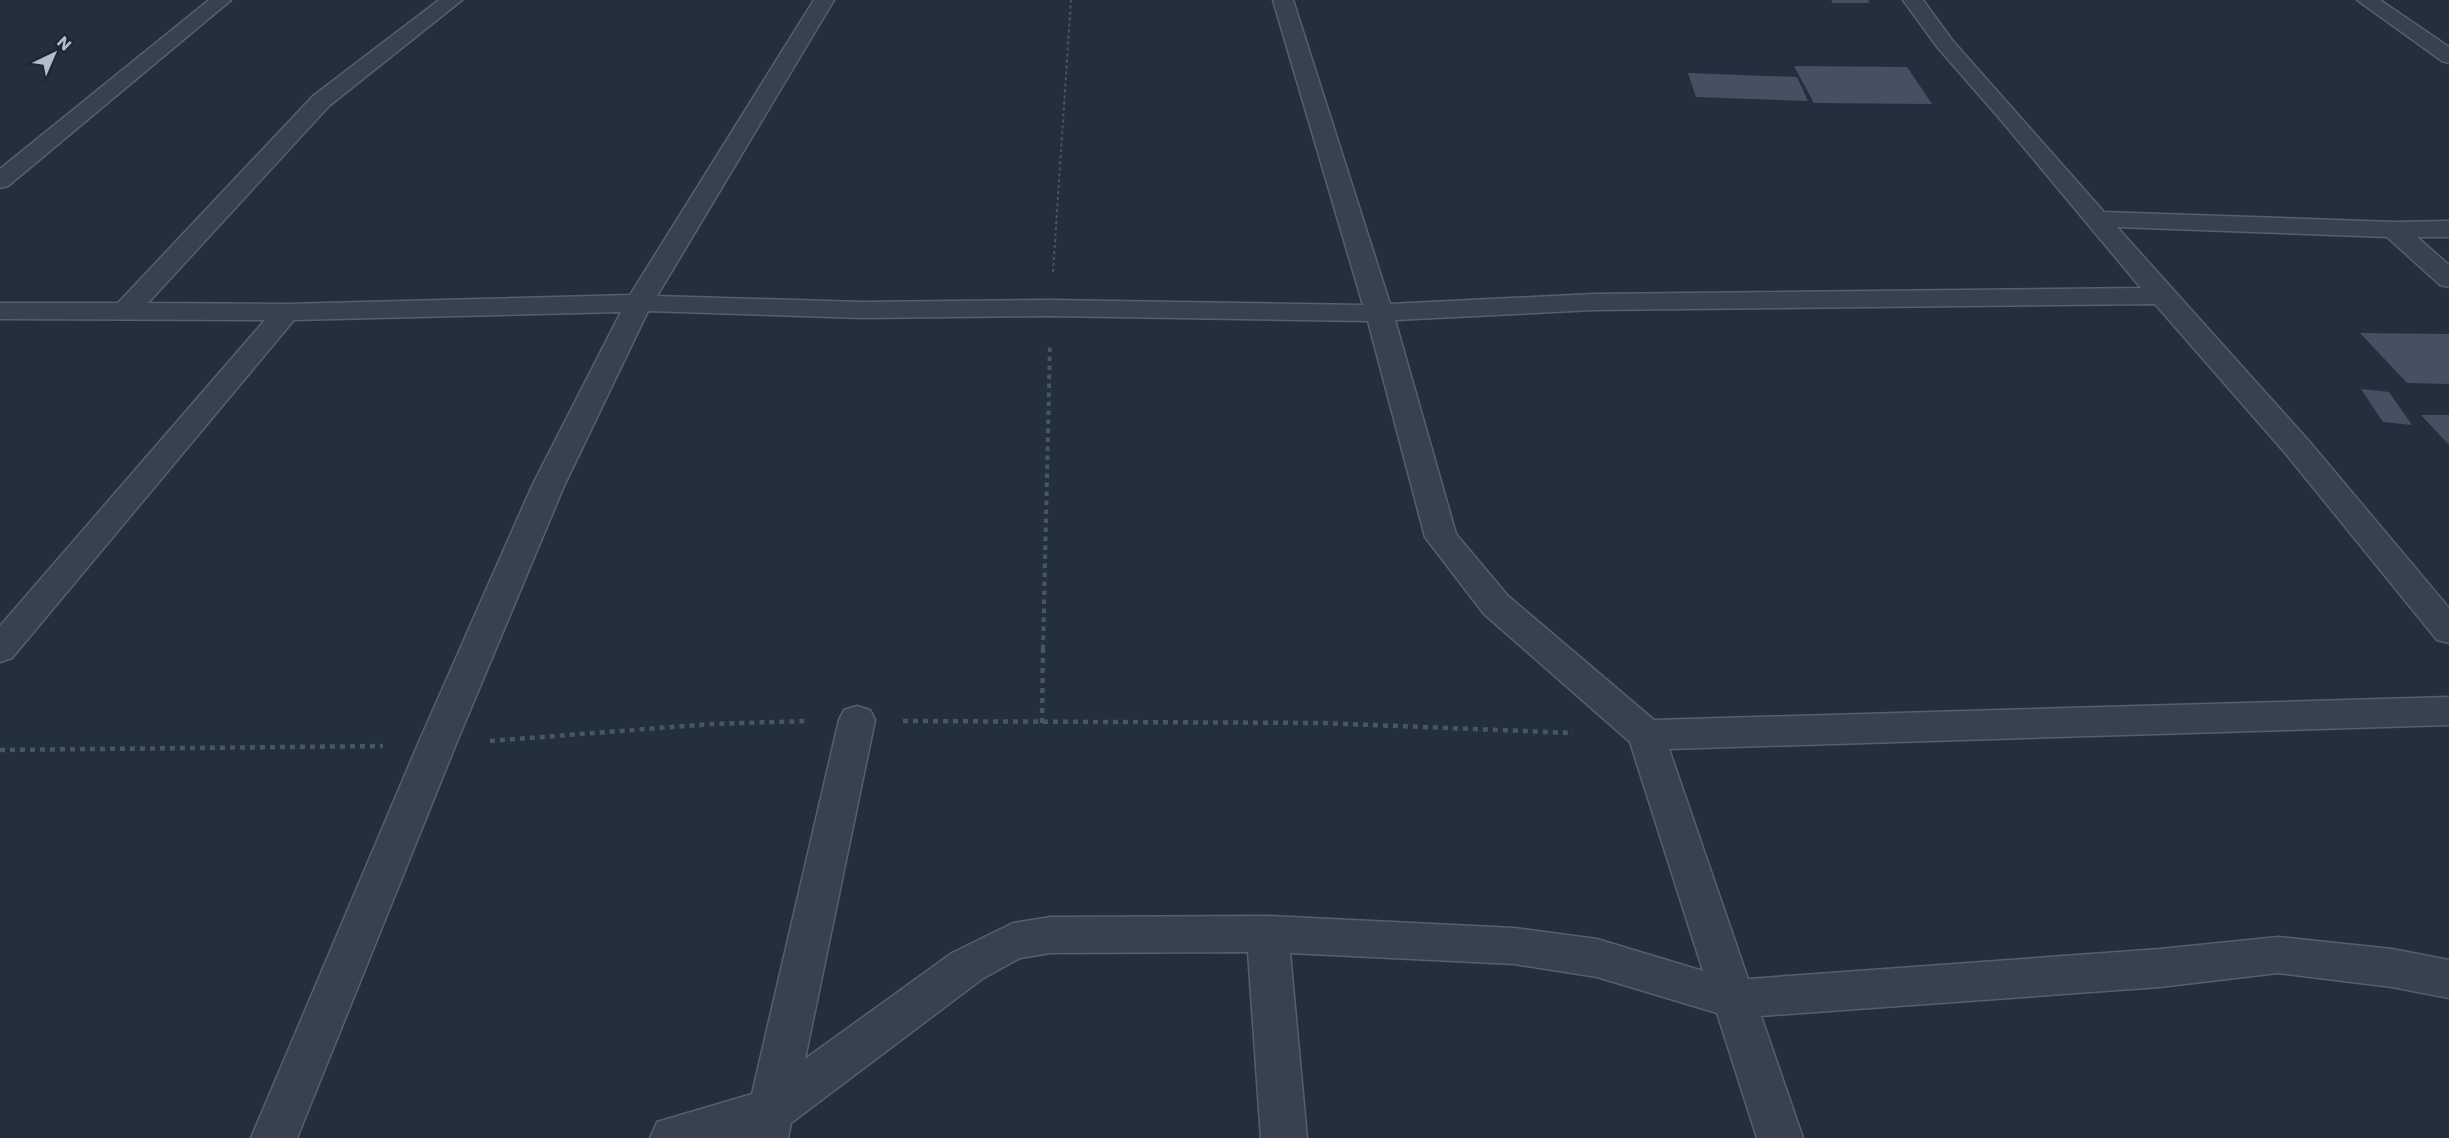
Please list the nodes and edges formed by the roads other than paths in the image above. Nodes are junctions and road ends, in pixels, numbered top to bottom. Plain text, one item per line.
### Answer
1 (221, 0) edge
2 (452, 0) edge
3 (824, 0) edge
4 (1283, 0) edge
5 (1913, 0) edge
6 (2367, 0) edge
7 (2449, 57) edge
8 (0, 181) edge
9 (2097, 219) junction
10 (2394, 230) junction
11 (2449, 230) edge
12 (2449, 279) edge
13 (2162, 296) junction
14 (639, 303) junction
15 (0, 311) edge
16 (125, 312) junction
17 (286, 312) junction
18 (1379, 313) junction
19 (2449, 631) edge
20 (0, 649) edge
21 (2449, 711) edge
22 (857, 720) dead end
23 (1646, 735) junction
24 (1268, 934) junction
25 (2449, 979) edge
26 (1734, 999) junction
27 (767, 1125) edge
28 (274, 1138) edge
29 (673, 1138) edge
30 (1284, 1138) edge
31 (1780, 1138) edge

1 - 8 street
2 - 16 street
3 - 14 street
4 - 18 street
5 - 9 street
6 - 7 street
9 - 10 street
9 - 13 street
10 - 11 street
10 - 12 street
13 - 18 street
13 - 19 street
14 - 17 street
14 - 18 street
14 - 28 street
15 - 16 street
16 - 17 street
17 - 20 street
18 - 23 street
21 - 23 street
22 - 27 street
23 - 26 street
24 - 26 street
24 - 27 street
24 - 30 street
25 - 26 street
26 - 31 street
27 - 29 street

